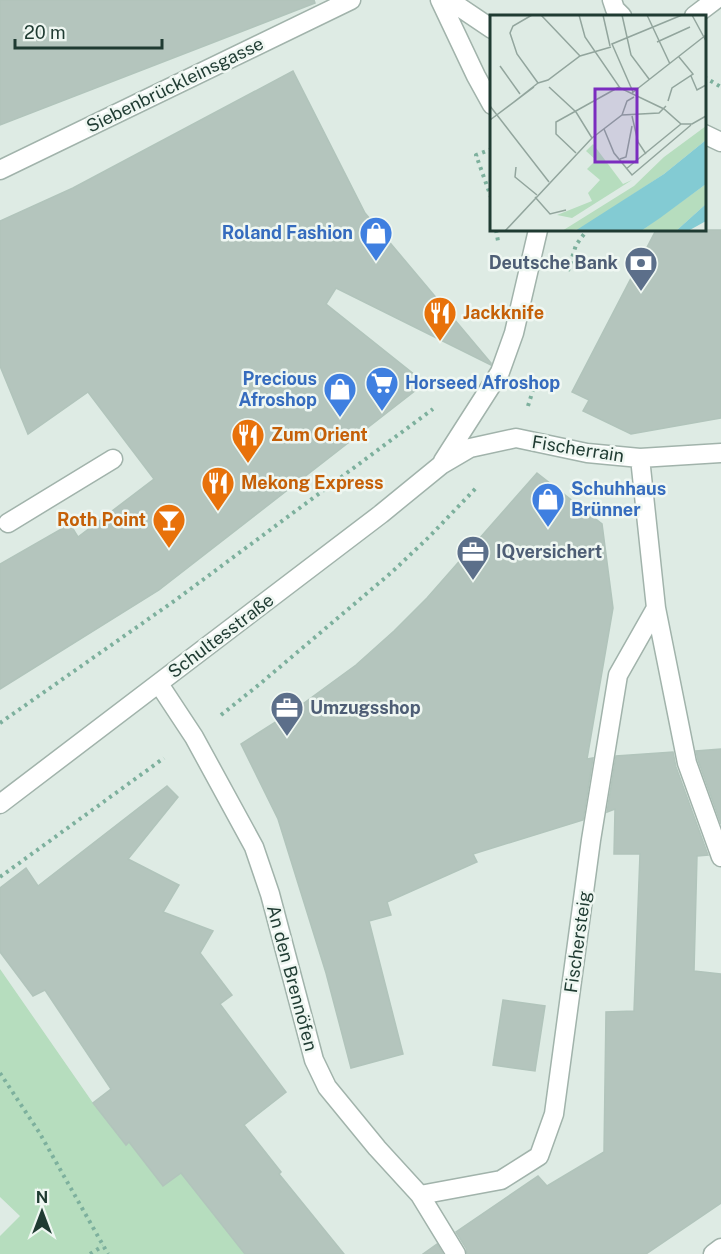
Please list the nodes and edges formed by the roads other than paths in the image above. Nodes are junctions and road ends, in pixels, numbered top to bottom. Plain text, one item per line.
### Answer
1 (351, 0) edge
2 (440, 0) edge
3 (449, 0) edge
4 (715, 0) edge
5 (695, 15) edge
6 (490, 28) edge
7 (490, 101) edge
8 (706, 134) edge
9 (721, 142) edge
10 (0, 170) edge
11 (538, 231) edge
12 (721, 453) edge
13 (640, 458) junction
14 (113, 459) dead end
15 (441, 465) junction
16 (8, 523) dead end
17 (656, 608) junction
18 (159, 684) junction
19 (0, 804) edge
20 (721, 857) edge
21 (420, 1195) junction
22 (721, 1248) edge
23 (456, 1254) edge
24 (713, 1254) edge

1 - 10 street, Siebenbrückleinsgasse
2 - 7 street
3 - 6 street
4 - 5 street
8 - 9 street
11 - 15 street
12 - 13 street, Fischerrain
13 - 15 street, Fischerrain
13 - 17 street
14 - 16 street
15 - 18 street, Schultesstraße
17 - 20 street
17 - 21 street, Fischersteig
18 - 19 street, Schultesstraße
18 - 21 street, An den Brennöfen
21 - 23 street, An den Brennöfen
22 - 24 street

